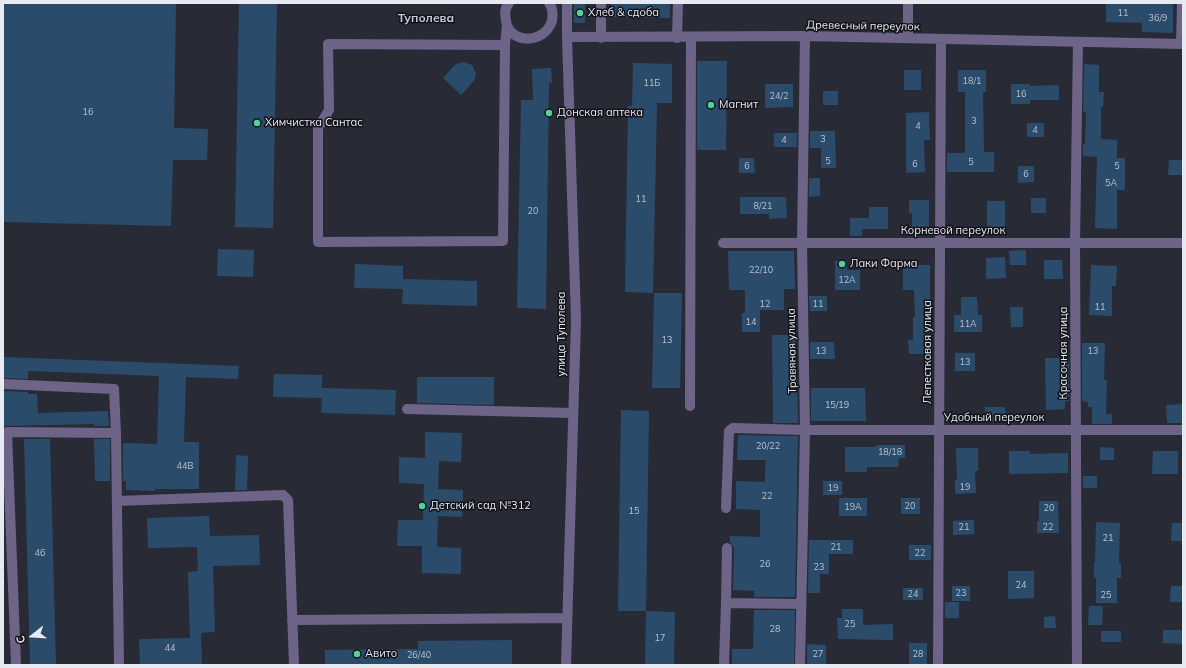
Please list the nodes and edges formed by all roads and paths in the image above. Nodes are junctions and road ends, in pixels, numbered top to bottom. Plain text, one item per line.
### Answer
1 (509, 3) edge
2 (549, 3) edge
3 (567, 3) edge
4 (601, 3) edge
5 (678, 3) edge
6 (908, 3) edge
7 (1182, 3) edge
8 (553, 16) junction
9 (506, 25) junction
10 (805, 36) junction
11 (567, 37) junction
12 (691, 37) junction
13 (601, 38) junction
14 (677, 38) junction
15 (908, 38) junction
16 (941, 39) junction
17 (1078, 42) junction
18 (1182, 44) edge
19 (505, 45) junction
20 (723, 243) dead end
21 (802, 243) junction
22 (940, 243) junction
23 (1075, 243) junction
24 (1183, 243) edge
25 (3, 384) edge
26 (690, 406) dead end
27 (407, 409) dead end
28 (573, 413) junction
29 (805, 430) junction
30 (940, 430) junction
31 (1076, 430) junction
32 (1183, 430) edge
33 (116, 433) junction
34 (117, 501) junction
35 (726, 508) dead end
36 (727, 548) dead end
37 (726, 603) junction
38 (801, 604) junction
39 (567, 618) junction
40 (292, 620) junction
41 (16, 665) edge
42 (119, 665) edge
43 (294, 665) edge
44 (566, 665) edge
45 (724, 665) edge
46 (800, 665) edge
47 (938, 665) edge
48 (1077, 665) edge

1 - 9 street
2 - 8 street
3 - 11 street, улица Туполева
4 - 13 street
5 - 14 street
6 - 15 street
7 - 18 street
8 - 9 street
8 - 11 street
9 - 19 street
10 - 12 street, Древесный переулок
10 - 15 street, Древесный переулок
10 - 21 street, Травяная улица
11 - 13 street, Древесный переулок
11 - 28 street, улица Туполева
12 - 14 street, Древесный переулок
12 - 26 street
13 - 14 street, Древесный переулок
15 - 16 street, Древесный переулок
16 - 17 street, Древесный переулок
16 - 22 street, Лепестковая улица
17 - 18 street, Древесный переулок
17 - 23 street, Красочная улица
19 - 19 street
20 - 21 street, Корневой переулок
21 - 22 street, Корневой переулок
21 - 29 street, Травяная улица
22 - 23 street, Корневой переулок
22 - 30 street, Лепестковая улица
23 - 24 street, Корневой переулок
23 - 31 street, Красочная улица
25 - 33 street
27 - 28 street
28 - 39 street, улица Туполева
29 - 30 street, Удобный переулок
29 - 35 street, Удобный переулок
29 - 38 street, Травяная улица
30 - 31 street, Удобный переулок
30 - 47 street, Лепестковая улица
31 - 32 street, Удобный переулок
31 - 48 street, Красочная улица
33 - 34 street
33 - 41 street
34 - 40 street
34 - 42 street
36 - 37 street
37 - 38 street
37 - 45 street
38 - 46 street, Травяная улица
39 - 40 street
39 - 44 street, улица Туполева
40 - 43 street

